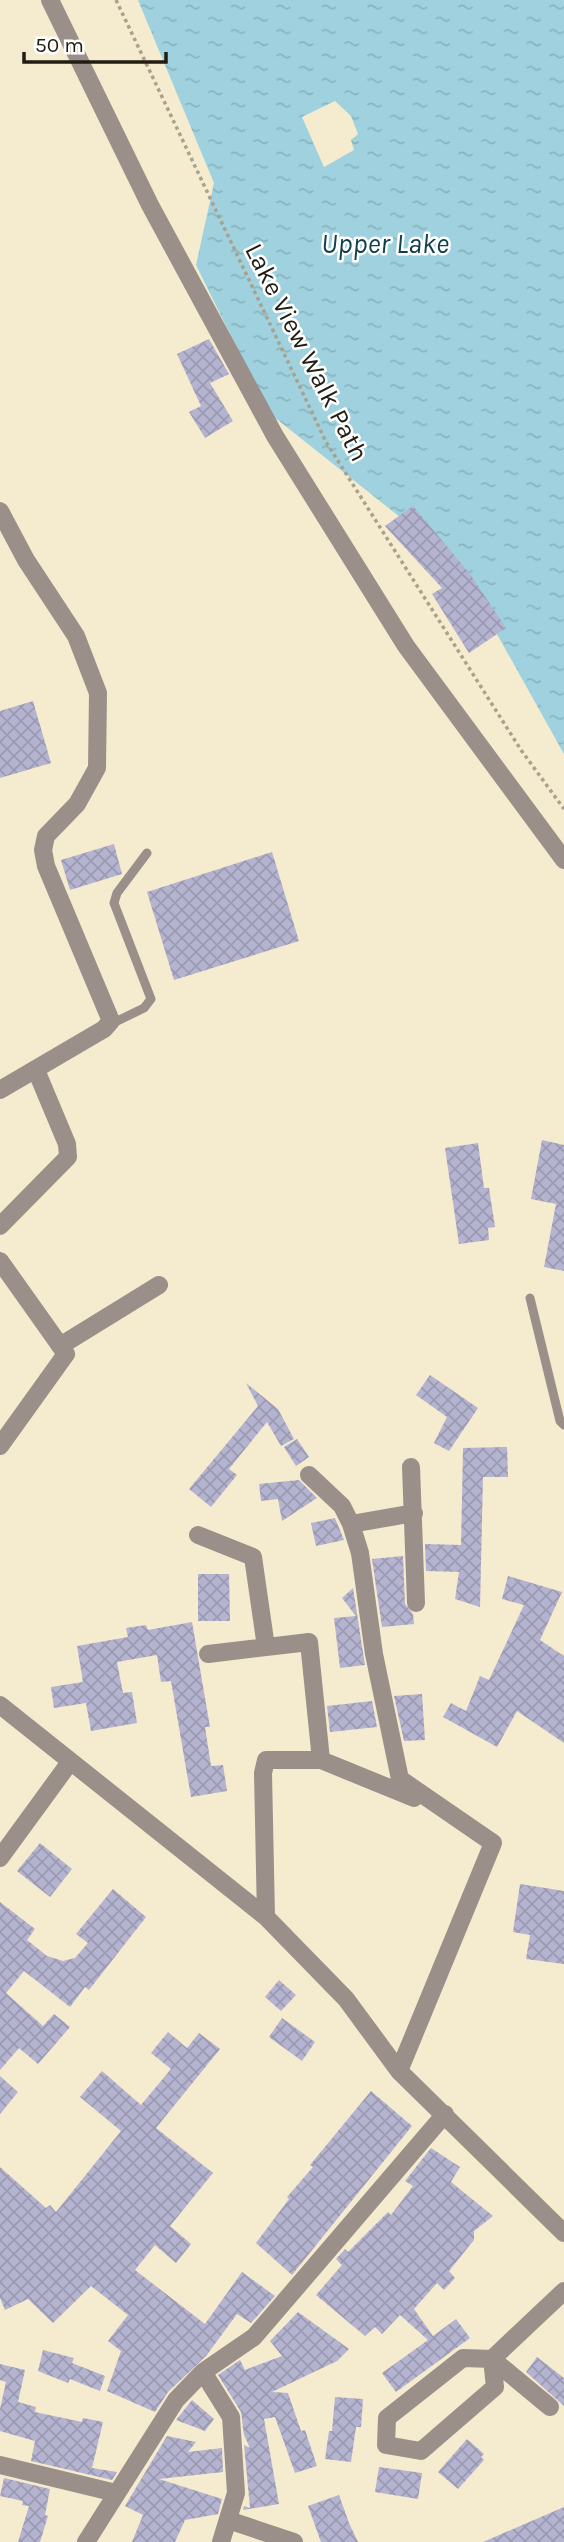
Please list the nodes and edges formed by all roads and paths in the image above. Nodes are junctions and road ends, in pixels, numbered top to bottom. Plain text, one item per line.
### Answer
1 (50, 0) edge
2 (116, 0) edge
3 (0, 511) edge
4 (564, 808) edge
5 (146, 853) dead end
6 (564, 860) edge
7 (107, 1026) junction
8 (36, 1070) junction
9 (0, 1090) edge
10 (0, 1226) edge
11 (0, 1261) edge
12 (159, 1285) dead end
13 (530, 1298) dead end
14 (61, 1346) junction
15 (564, 1425) edge
16 (0, 1446) edge
17 (411, 1467) dead end
18 (309, 1475) dead end
19 (414, 1513) junction
20 (351, 1524) junction
21 (198, 1535) dead end
22 (416, 1604) dead end
23 (266, 1647) junction
24 (208, 1654) dead end
25 (0, 1705) edge
26 (321, 1760) junction
27 (70, 1762) junction
28 (446, 1811) junction
29 (0, 1858) edge
30 (266, 1917) junction
31 (399, 2071) junction
32 (445, 2114) junction
33 (564, 2233) edge
34 (564, 2291) edge
35 (492, 2359) junction
36 (202, 2372) junction
37 (550, 2407) dead end
38 (0, 2465) edge
39 (116, 2493) junction
40 (228, 2520) junction
41 (86, 2542) edge
42 (221, 2542) edge
43 (294, 2542) edge

1 - 6 street
2 - 4 path, Lake View Walk Path
3 - 7 street
5 - 7 lane
7 - 8 street
8 - 9 street
8 - 10 street
11 - 14 street
12 - 14 street
13 - 15 lane
14 - 16 street
17 - 19 street
18 - 20 street
19 - 20 street
19 - 22 street
20 - 28 street
21 - 23 street
23 - 24 street
23 - 26 street
25 - 27 street
26 - 28 street
26 - 30 street
27 - 29 street
27 - 30 street
28 - 31 street
30 - 31 street
31 - 32 street
32 - 33 street
32 - 36 street
34 - 35 street
35 - 35 street
35 - 37 street
36 - 39 street
36 - 40 street
38 - 39 street
39 - 41 street
40 - 42 street
40 - 43 street

